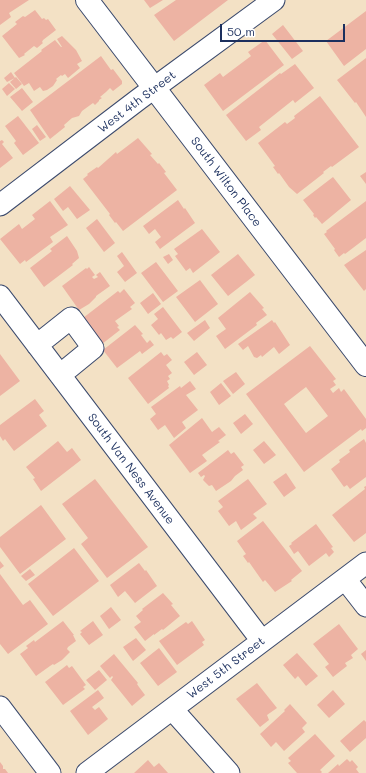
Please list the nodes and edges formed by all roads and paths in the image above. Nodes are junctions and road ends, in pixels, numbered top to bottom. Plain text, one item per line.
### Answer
1 (87, 0) edge
2 (274, 0) edge
3 (155, 88) junction
4 (0, 205) edge
5 (0, 296) edge
6 (37, 345) junction
7 (366, 365) edge
8 (60, 376) junction
9 (366, 563) edge
10 (345, 579) junction
11 (366, 606) edge
12 (262, 641) junction
13 (0, 707) edge
14 (172, 709) junction
15 (50, 773) edge
16 (87, 773) edge
17 (229, 773) edge

1 - 3 main road, South Wilton Place
2 - 3 street, West 4th Street
3 - 4 street, West 4th Street
3 - 7 main road, South Wilton Place
5 - 6 street, South Van Ness Avenue
6 - 8 street, South Van Ness Avenue
6 - 8 street
8 - 12 street, South Van Ness Avenue
9 - 10 street, West 5th Street
10 - 11 street
10 - 12 street, West 5th Street
12 - 14 street, West 5th Street
13 - 15 street
14 - 16 street, West 5th Street
14 - 17 street

